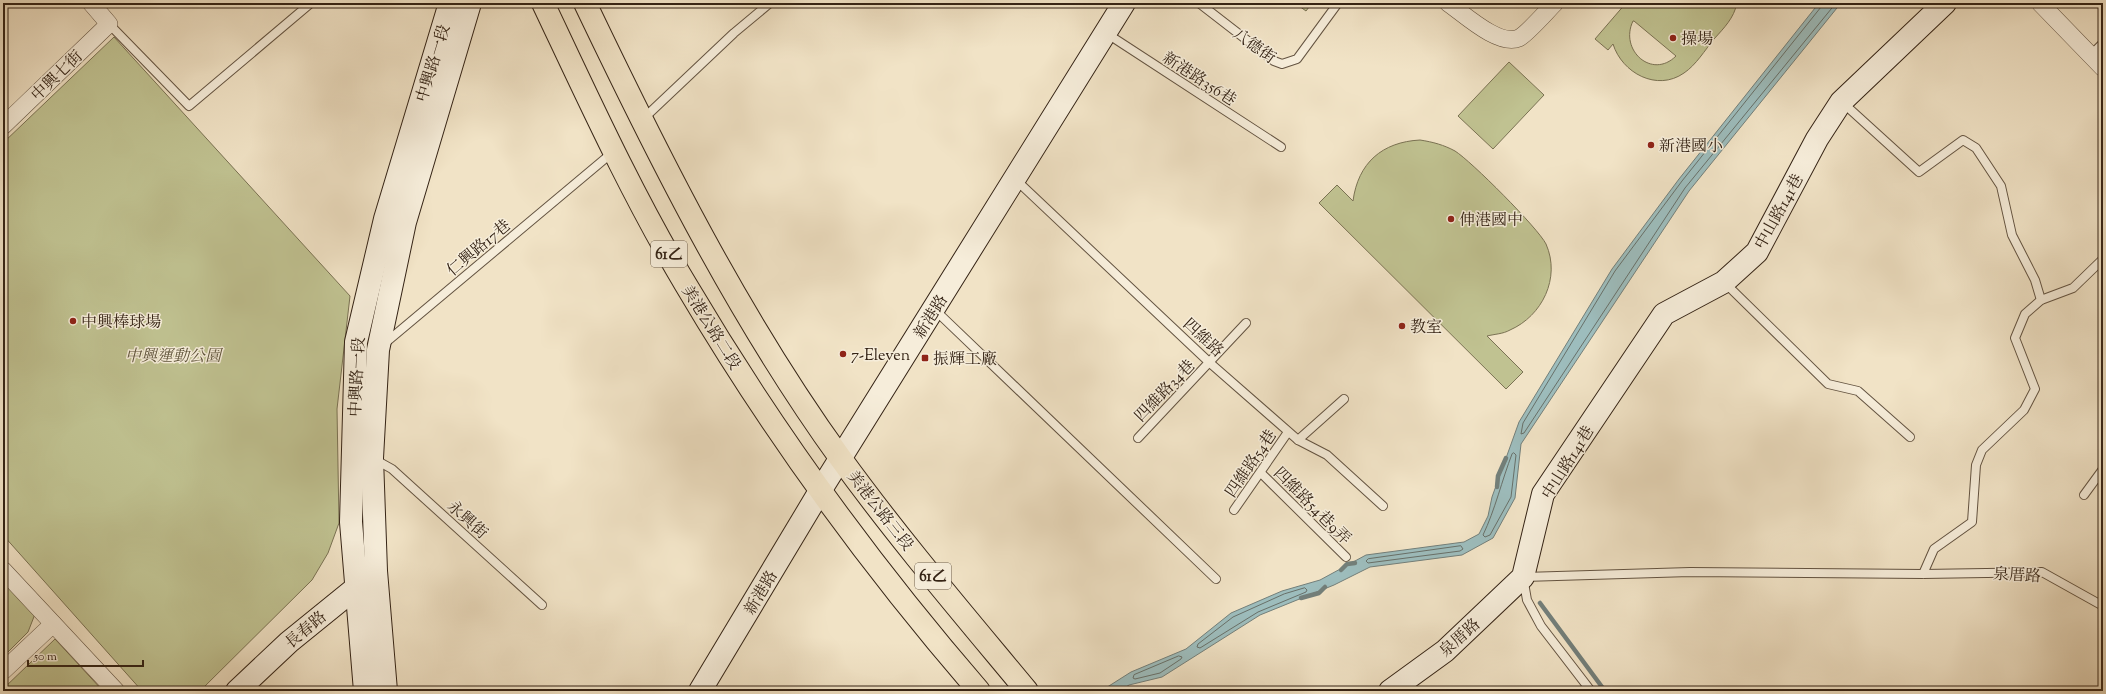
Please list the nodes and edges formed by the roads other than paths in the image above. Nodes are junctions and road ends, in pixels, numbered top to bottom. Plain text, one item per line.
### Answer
1 (91, 3) edge
2 (311, 3) edge
3 (450, 3) edge
4 (470, 3) edge
5 (543, 3) edge
6 (586, 3) edge
7 (770, 3) edge
8 (1124, 3) edge
9 (1199, 3) edge
10 (1338, 3) edge
11 (1448, 3) edge
12 (1555, 3) edge
13 (1945, 3) edge
14 (2040, 3) edge
15 (110, 24) junction
16 (1105, 33) junction
17 (2103, 43) edge
18 (2089, 56) junction
19 (2103, 68) edge
20 (1841, 102) junction
21 (641, 121) junction
22 (3, 126) edge
23 (1281, 147) dead end
24 (614, 152) junction
25 (1014, 178) junction
26 (2103, 259) edge
27 (1724, 282) junction
28 (2041, 300) junction
29 (934, 310) junction
30 (1246, 323) dead end
31 (367, 346) junction
32 (1210, 363) junction
33 (1344, 399) dead end
34 (1288, 432) junction
35 (1910, 437) dead end
36 (1138, 438) dead end
37 (1298, 440) junction
38 (372, 458) junction
39 (841, 459) junction
40 (2103, 469) edge
41 (1261, 473) junction
42 (820, 491) junction
43 (2084, 495) dead end
44 (1383, 506) dead end
45 (1234, 510) dead end
46 (1346, 558) dead end
47 (3, 570) edge
48 (376, 571) junction
49 (1923, 574) junction
50 (1523, 577) junction
51 (1216, 579) dead end
52 (355, 588) junction
53 (542, 605) dead end
54 (2103, 606) edge
55 (53, 624) junction
56 (3, 671) edge
57 (116, 691) edge
58 (237, 691) edge
59 (365, 691) edge
60 (386, 691) edge
61 (700, 691) edge
62 (979, 691) edge
63 (1027, 691) edge
64 (1390, 691) edge
65 (1591, 691) edge

1 - 15 street
2 - 15 lane
3 - 31 street, 中興路一段
4 - 31 street, 中興路一段
5 - 24 main road, 美港公路二段 / 61乙
6 - 21 main road, 61乙
7 - 21 lane
8 - 16 street, 新港路
9 - 10 lane, 八德街
11 - 12 street
13 - 20 street, 中山路141巷
14 - 18 street
15 - 22 street, 中興七街
16 - 23 lane, 新港路356巷
16 - 25 street, 新港路
17 - 18 lane
18 - 19 street
20 - 27 street, 中山路141巷
20 - 28 lane
21 - 39 main road, 61乙
24 - 31 lane, 仁興路17巷
24 - 42 main road, 美港公路二段 / 61乙
25 - 29 street, 新港路
25 - 32 lane, 四維路
26 - 28 lane
27 - 35 lane
27 - 50 street, 中山路141巷
28 - 49 lane
29 - 39 street, 新港路
29 - 51 lane
30 - 32 lane, 四維路34巷
31 - 38 street, 中興路一段
31 - 52 street, 中興路一段
32 - 34 lane, 四維路
32 - 36 lane, 四維路34巷
33 - 37 lane
34 - 37 lane, 四維路
34 - 41 lane, 四維路54巷
37 - 44 lane, 四維路
38 - 48 street, 中興路一段
38 - 53 lane, 永興街
39 - 42 street, 新港路
39 - 63 main road, 美港公路三段 / 61乙
40 - 43 lane
41 - 45 lane, 四維路54巷
41 - 46 lane, 四維路54巷9弄
42 - 61 street, 新港路
42 - 62 main road, 61乙
47 - 55 street
48 - 52 street, 長春路
48 - 60 street, 中興路一段
49 - 50 lane, 泉厝路
49 - 54 lane, 泉厝路
50 - 64 street, 泉厝路
50 - 65 lane
52 - 58 street, 長春路
52 - 59 street, 中興路一段
55 - 56 street
55 - 57 street

